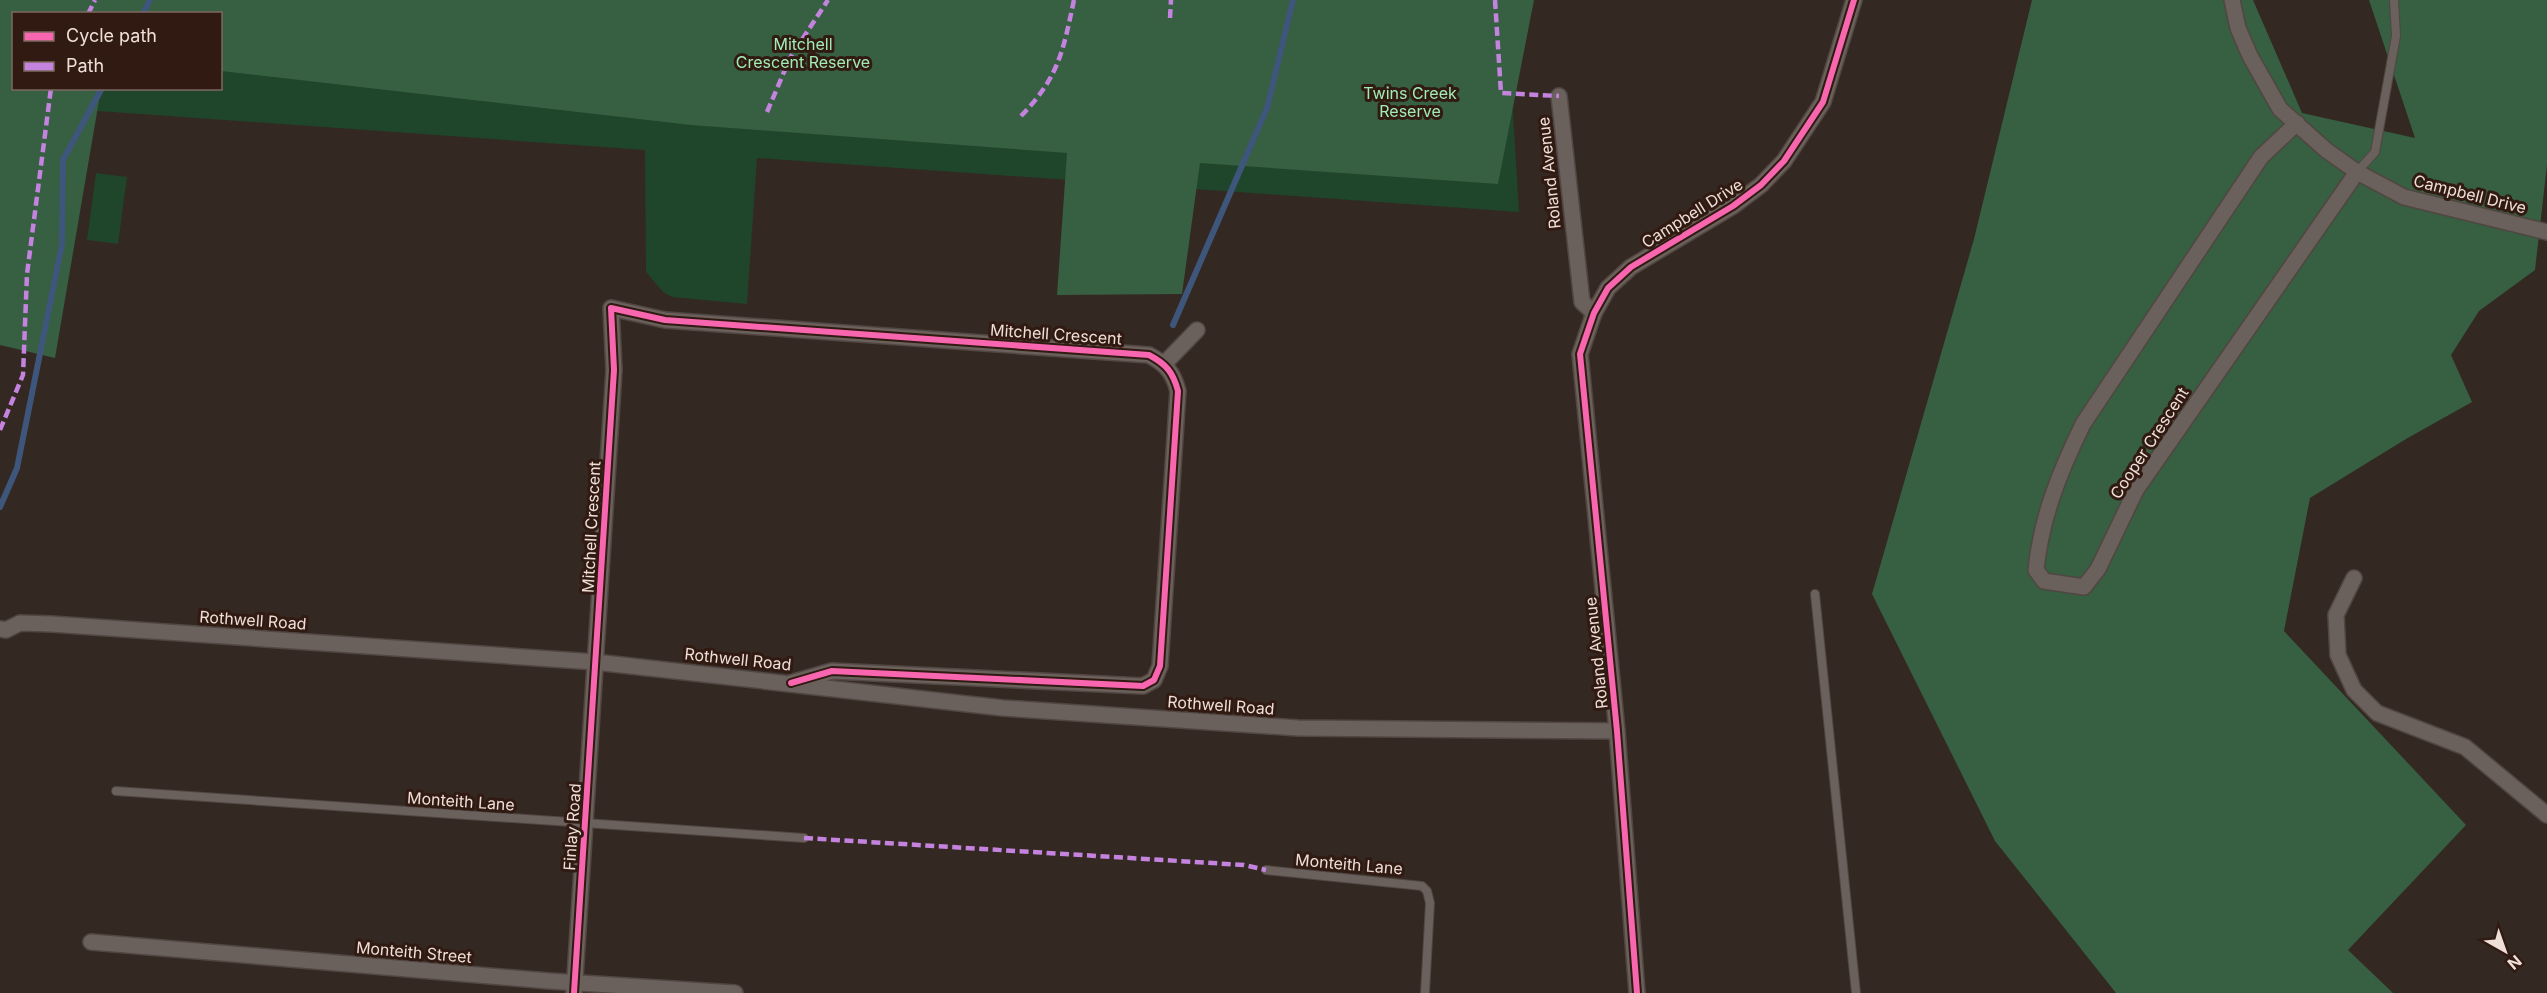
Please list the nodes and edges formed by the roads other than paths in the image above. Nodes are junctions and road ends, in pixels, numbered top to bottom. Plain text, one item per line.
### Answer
1 (1854, 0) edge
2 (2232, 0) edge
3 (2394, 0) edge
4 (1559, 96) dead end
5 (2297, 123) junction
6 (2357, 172) junction
7 (2547, 232) edge
8 (1594, 313) junction
9 (1197, 330) dead end
10 (1165, 363) junction
11 (2354, 578) dead end
12 (1815, 594) dead end
13 (2, 634) edge
14 (595, 662) junction
15 (790, 683) junction
16 (1617, 730) junction
17 (116, 791) dead end
18 (2547, 816) edge
19 (586, 823) junction
20 (804, 838) dead end
21 (1266, 870) dead end
22 (91, 942) dead end
23 (574, 988) edge
24 (735, 993) edge
25 (1425, 993) edge
26 (1637, 993) edge
27 (1856, 993) edge

1 - 8 street, Campbell Drive
2 - 5 street, Campbell Drive
3 - 6 lane
4 - 8 street, Roland Avenue
5 - 6 street, Campbell Drive
5 - 6 street, Cooper Crescent
6 - 7 street, Campbell Drive
8 - 16 street, Roland Avenue
9 - 10 street
10 - 14 street, Mitchell Crescent
10 - 15 street
11 - 18 street
12 - 27 lane
13 - 14 street, Rothwell Road
14 - 15 street, Rothwell Road
14 - 19 street, Finlay Road
15 - 16 street, Rothwell Road
16 - 26 street, Roland Avenue
17 - 19 lane, Monteith Lane
19 - 20 lane, Monteith Lane
19 - 23 street, Finlay Road
21 - 25 lane, Monteith Lane
22 - 23 street, Monteith Street
23 - 24 street, Monteith Street

